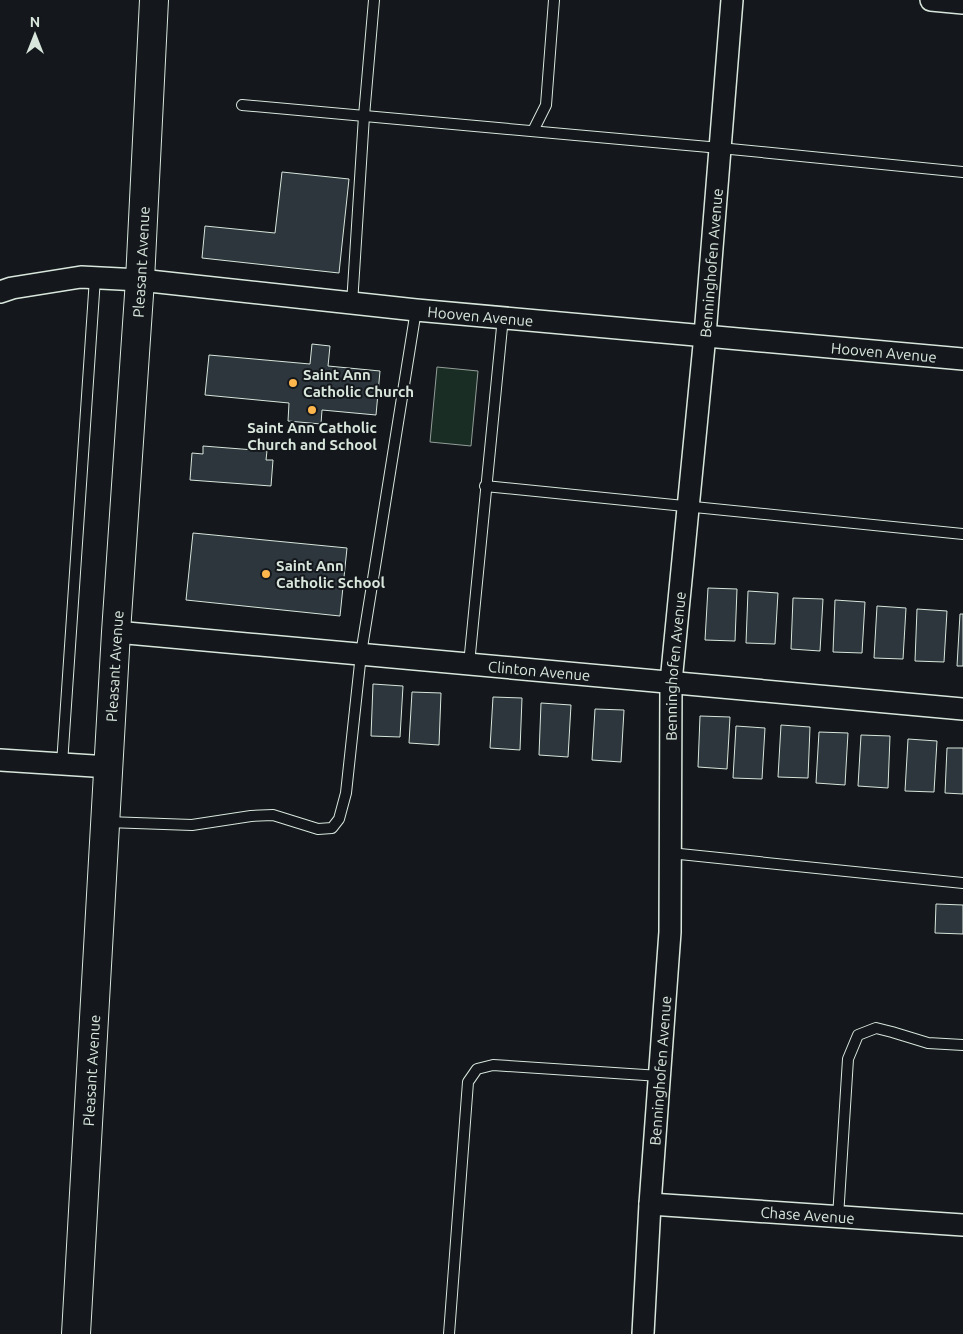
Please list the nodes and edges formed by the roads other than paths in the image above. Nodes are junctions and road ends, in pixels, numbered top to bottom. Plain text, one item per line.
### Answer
1 (154, 0) edge
2 (374, 0) edge
3 (554, 0) edge
4 (732, 0) edge
5 (931, 0) edge
6 (963, 3) edge
7 (242, 105) dead end
8 (364, 116) junction
9 (533, 131) junction
10 (720, 148) junction
11 (963, 172) edge
12 (96, 278) junction
13 (140, 280) junction
14 (0, 292) edge
15 (352, 304) junction
16 (416, 310) junction
17 (503, 317) junction
18 (705, 335) junction
19 (963, 359) edge
20 (485, 486) junction
21 (688, 506) junction
22 (963, 534) edge
23 (116, 632) junction
24 (361, 654) junction
25 (469, 664) junction
26 (670, 682) junction
27 (963, 709) edge
28 (0, 760) edge
29 (62, 764) junction
30 (110, 766) junction
31 (106, 822) junction
32 (670, 852) junction
33 (963, 883) edge
34 (963, 1045) edge
35 (660, 1076) junction
36 (650, 1204) junction
37 (838, 1217) junction
38 (963, 1225) edge
39 (76, 1334) edge
40 (449, 1334) edge
41 (643, 1334) edge

1 - 13 main road, Pleasant Avenue
2 - 8 lane
3 - 9 lane
4 - 10 street, Benninghofen Avenue
5 - 6 street
7 - 8 lane
8 - 9 lane
8 - 15 lane
9 - 10 lane
10 - 11 lane
10 - 18 street, Benninghofen Avenue
12 - 13 street, Hooven Avenue
12 - 14 street, Hooven Avenue
12 - 29 lane
13 - 15 street, Hooven Avenue
13 - 23 main road, Pleasant Avenue
15 - 16 street, Hooven Avenue
16 - 17 street, Hooven Avenue
16 - 24 lane
17 - 18 street, Hooven Avenue
17 - 20 lane
18 - 19 street, Hooven Avenue
18 - 21 street, Benninghofen Avenue
20 - 21 lane
20 - 25 lane
21 - 22 lane
21 - 26 street, Benninghofen Avenue
23 - 24 street, Clinton Avenue
23 - 30 main road, Pleasant Avenue
24 - 25 street, Clinton Avenue
24 - 31 lane
25 - 26 street, Clinton Avenue
26 - 27 street, Clinton Avenue
26 - 32 street, Benninghofen Avenue
28 - 29 street
29 - 30 street
30 - 31 main road, Pleasant Avenue
31 - 39 main road, Pleasant Avenue
32 - 33 lane
32 - 35 street, Benninghofen Avenue
34 - 37 lane
35 - 36 street, Benninghofen Avenue
35 - 40 lane
36 - 37 street, Chase Avenue
36 - 41 street, Benninghofen Avenue
37 - 38 street, Chase Avenue

